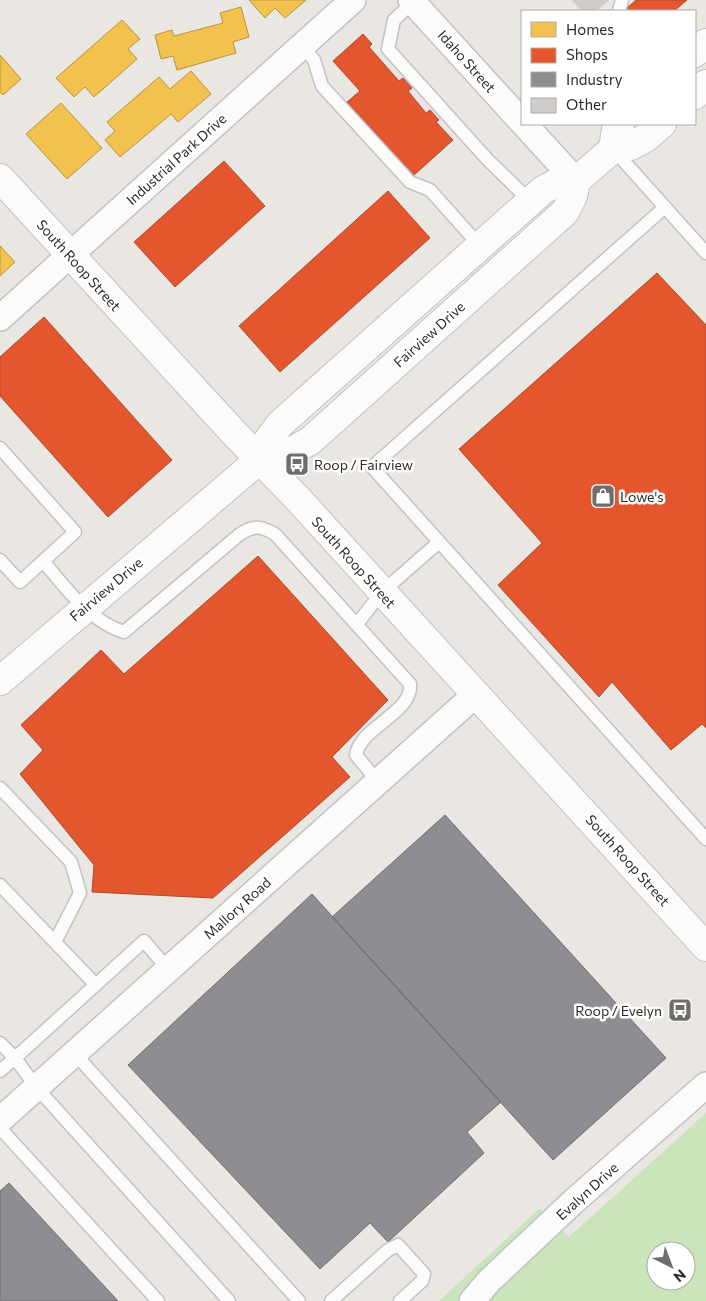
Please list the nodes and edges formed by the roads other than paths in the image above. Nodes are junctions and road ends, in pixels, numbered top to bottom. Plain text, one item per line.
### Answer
1 (353, 0) edge
2 (412, 1) edge
3 (706, 43) edge
4 (302, 45) junction
5 (696, 52) edge
6 (706, 84) edge
7 (696, 93) edge
8 (521, 121) edge
9 (525, 125) edge
10 (661, 125) edge
11 (616, 136) edge
12 (0, 178) edge
13 (576, 181) junction
14 (530, 202) junction
15 (664, 207) junction
16 (480, 246) junction
17 (706, 253) edge
18 (69, 255) junction
19 (0, 318) edge
20 (0, 448) edge
21 (259, 460) junction
22 (439, 542) junction
23 (0, 560) edge
24 (43, 561) junction
25 (382, 592) junction
26 (84, 607) junction
27 (357, 624) junction
28 (0, 681) edge
29 (475, 695) junction
30 (378, 782) junction
31 (0, 788) edge
32 (706, 839) edge
33 (0, 886) edge
34 (55, 942) junction
35 (706, 947) edge
36 (168, 969) junction
37 (96, 985) junction
38 (0, 1043) edge
39 (74, 1054) junction
40 (15, 1058) junction
41 (0, 1072) edge
42 (706, 1085) edge
43 (36, 1088) junction
44 (0, 1120) edge
45 (0, 1128) edge
46 (158, 1301) edge
47 (229, 1301) edge
48 (299, 1301) edge
49 (331, 1301) edge
50 (400, 1301) edge
51 (472, 1301) edge

1 - 4 street, Industrial Park Drive
2 - 8 street, Idaho Street
2 - 14 lane
3 - 5 main road
4 - 16 lane
4 - 18 street, Industrial Park Drive
6 - 7 main road
9 - 13 street, Idaho Street
10 - 11 main road
11 - 13 main road
11 - 15 lane
12 - 18 main road, South Roop Street
13 - 14 main road, Fairview Drive
13 - 21 main road, Fairview Drive
14 - 16 main road, Fairview Drive
15 - 17 lane
15 - 22 lane
16 - 21 main road, Fairview Drive
18 - 19 street, Industrial Park Drive
18 - 21 main road, South Roop Street
20 - 24 lane
21 - 25 main road, South Roop Street
21 - 26 main road, Fairview Drive
22 - 25 lane
22 - 32 lane
23 - 24 lane
24 - 26 lane
25 - 27 lane
25 - 29 main road, South Roop Street
26 - 27 lane
26 - 28 main road, Fairview Drive
27 - 30 lane
29 - 30 street, Mallory Road
29 - 35 main road, South Roop Street
30 - 36 street, Mallory Road
31 - 34 lane
33 - 34 lane
34 - 37 lane
36 - 37 lane
36 - 39 street, Mallory Road
37 - 40 lane
38 - 40 lane
39 - 43 street, Mallory Road
39 - 48 lane
40 - 41 lane
40 - 43 lane
42 - 51 street, Evalyn Drive
43 - 44 street, Mallory Road
43 - 47 lane
45 - 46 lane
49 - 50 lane

